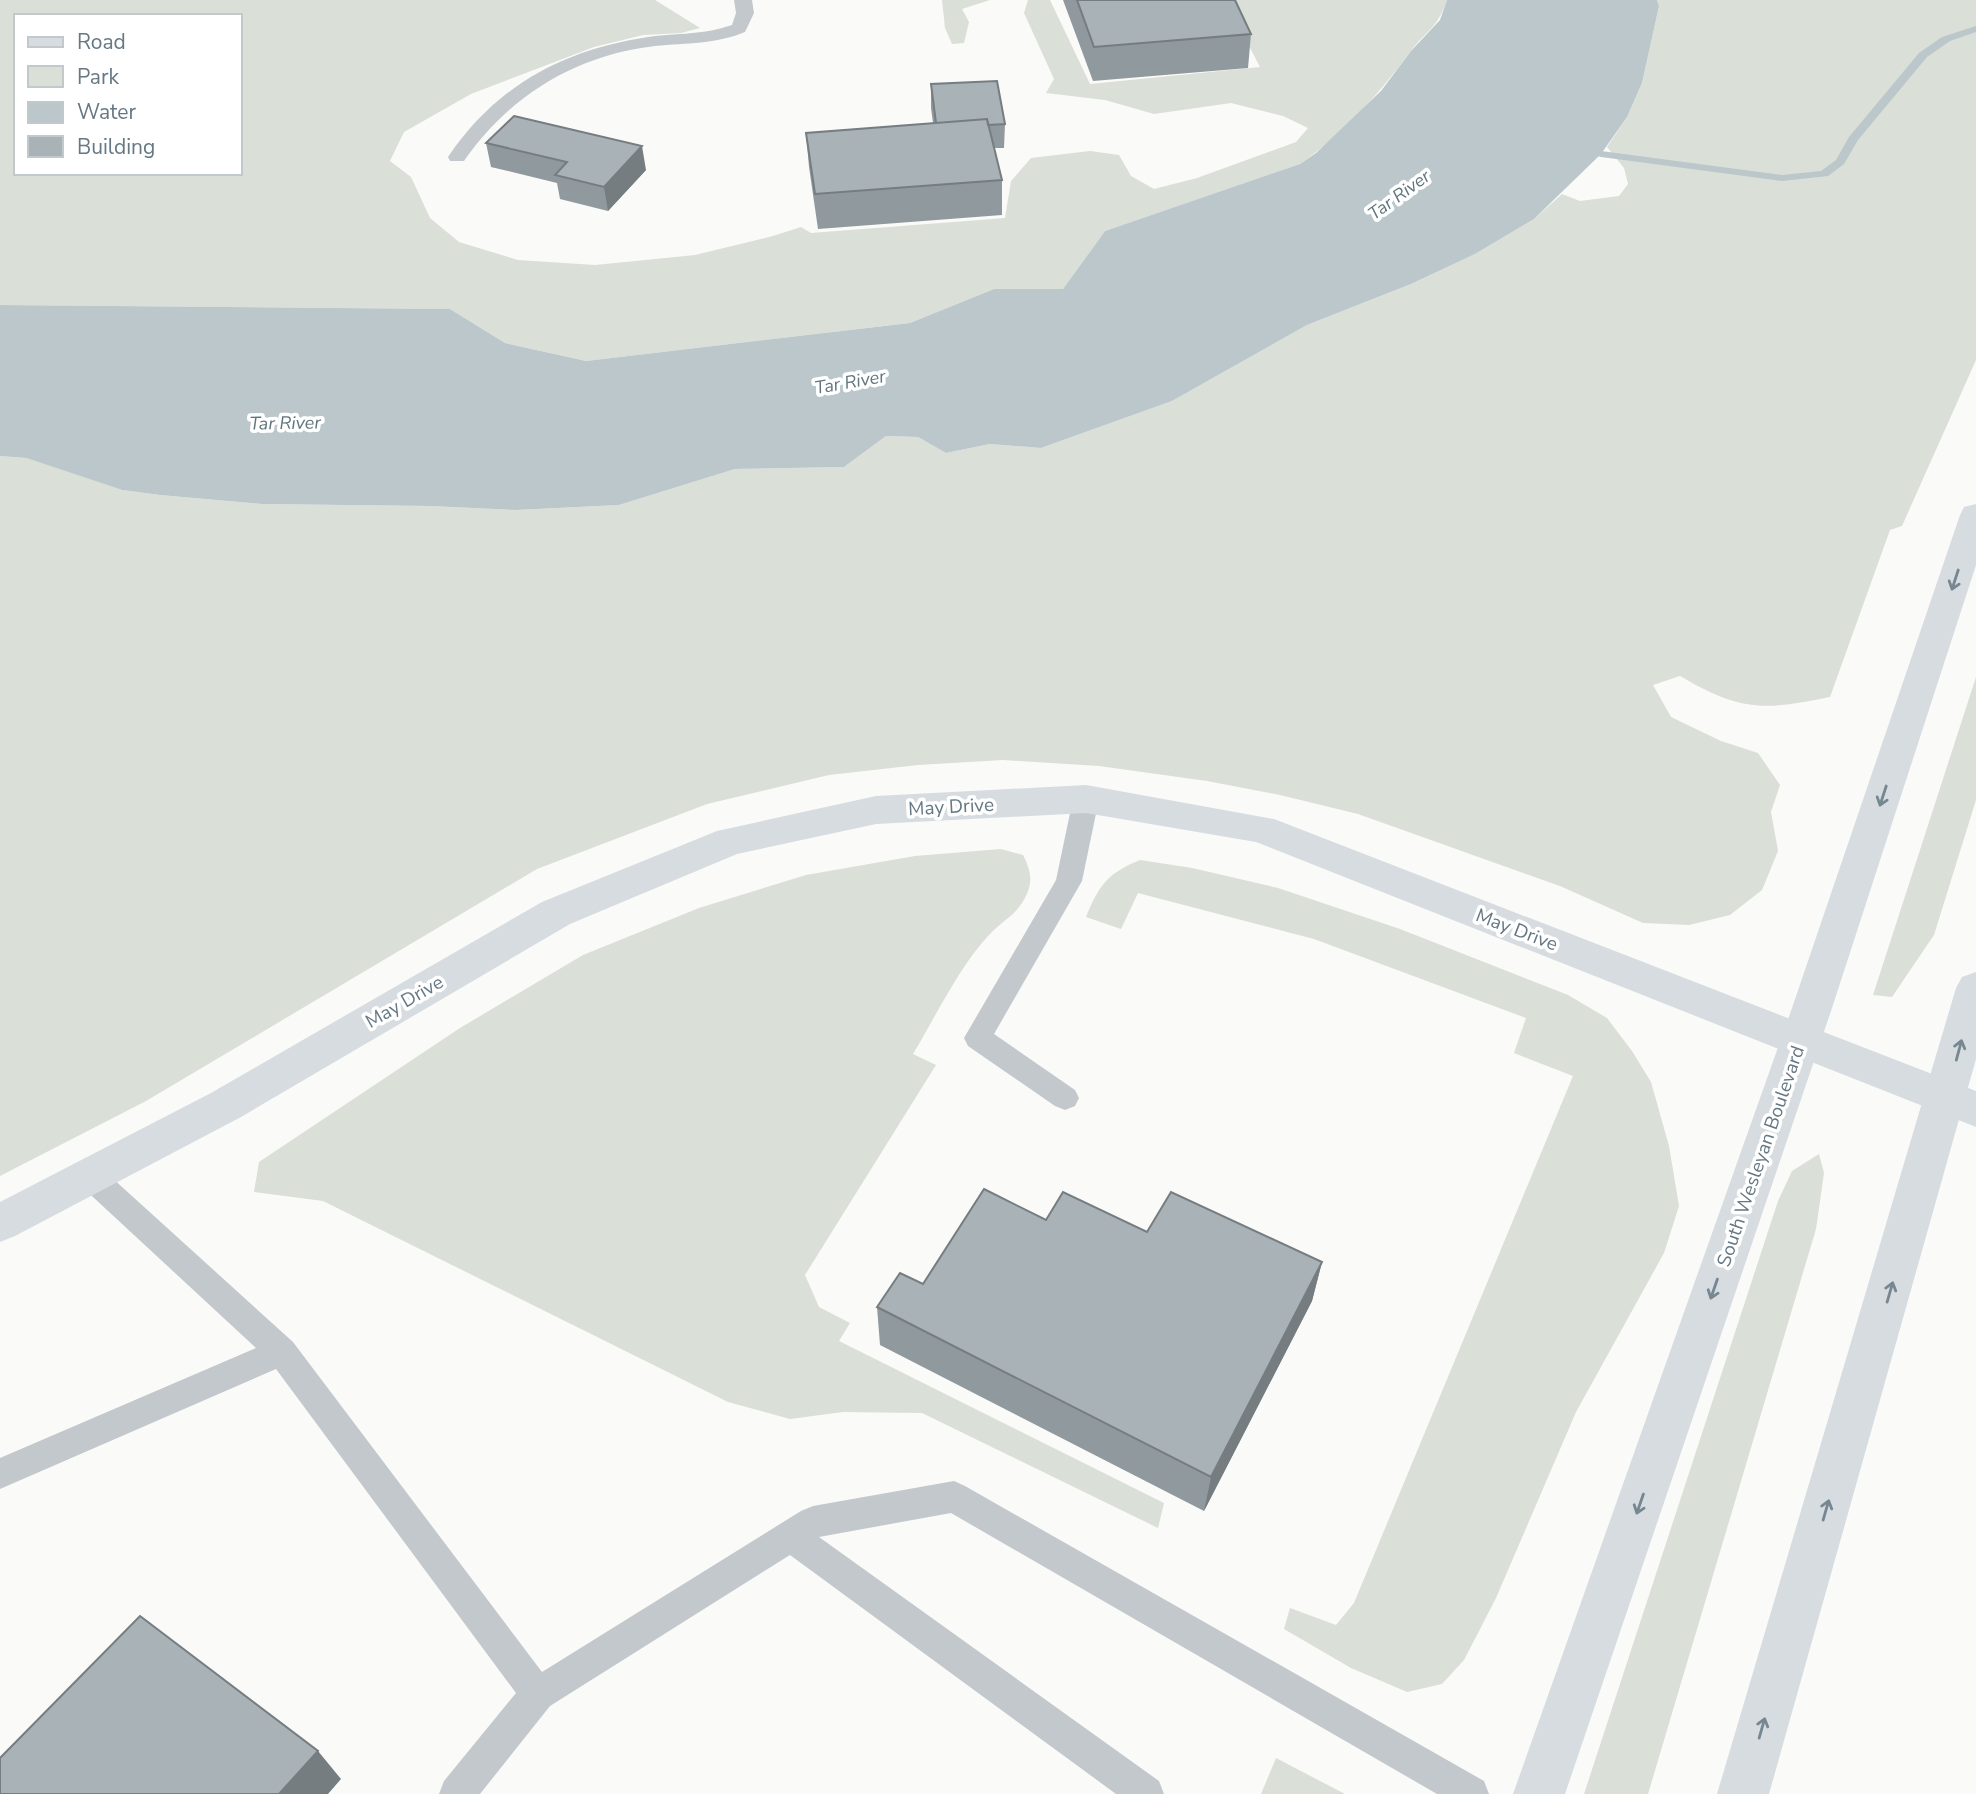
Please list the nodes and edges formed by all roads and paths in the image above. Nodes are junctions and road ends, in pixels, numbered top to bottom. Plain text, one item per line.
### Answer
1 (743, 0) edge
2 (457, 157) dead end
3 (1976, 515) edge
4 (1086, 799) junction
5 (1976, 988) edge
6 (1800, 1040) junction
7 (1065, 1098) dead end
8 (1961, 1104) edge
9 (90, 1176) junction
10 (0, 1223) edge
11 (282, 1352) junction
12 (0, 1474) edge
13 (791, 1536) junction
14 (538, 1694) junction
15 (457, 1794) edge
16 (1146, 1794) edge
17 (1471, 1794) edge
18 (1539, 1794) edge
19 (1743, 1794) edge

1 - 2 lane
3 -> 6 main road, South Wesleyan Boulevard
4 - 6 main road, May Drive
4 - 7 lane
4 - 9 main road, May Drive
8 -> 5 main road
6 - 8 main road, May Drive
6 -> 18 main road, South Wesleyan Boulevard
19 -> 8 main road
9 - 10 main road, May Drive
9 - 11 lane
11 - 12 lane
11 - 14 lane
13 - 14 lane
13 - 16 lane
13 - 17 lane
14 - 15 lane

